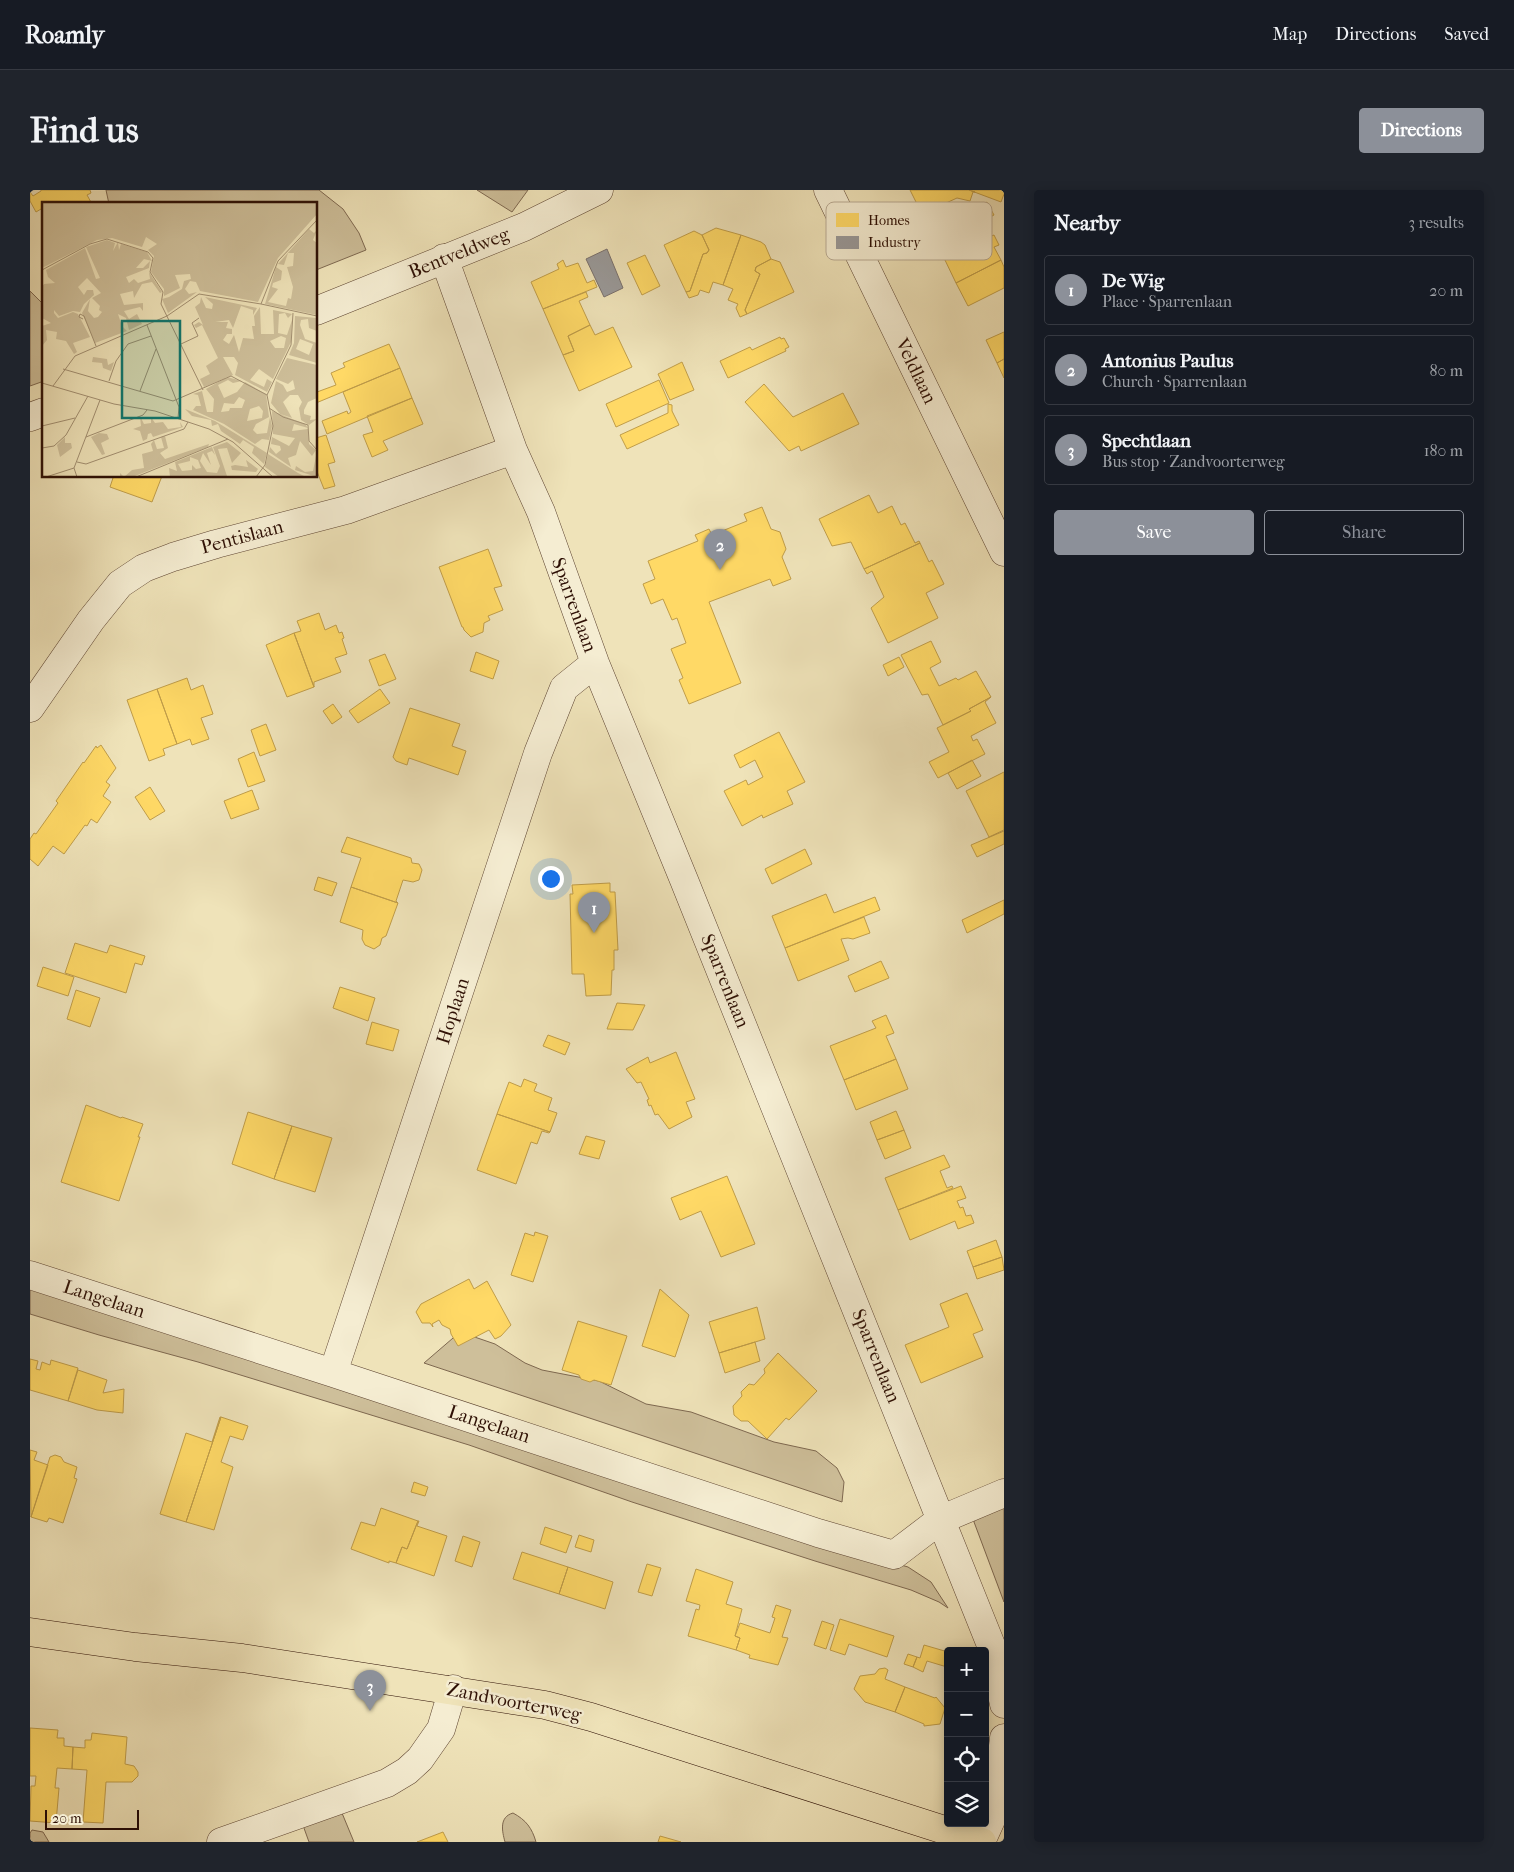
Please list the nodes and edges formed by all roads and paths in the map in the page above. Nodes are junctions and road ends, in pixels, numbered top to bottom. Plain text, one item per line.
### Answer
1 (599, 190) edge
2 (828, 190) edge
3 (834, 202) edge
4 (444, 258) junction
5 (862, 260) edge
6 (318, 310) edge
7 (42, 413) edge
8 (30, 417) edge
9 (513, 450) junction
10 (1004, 552) edge
11 (595, 663) junction
12 (30, 708) edge
13 (30, 1275) edge
14 (333, 1373) junction
15 (1004, 1493) edge
16 (940, 1520) junction
17 (30, 1632) edge
18 (453, 1689) junction
19 (1004, 1704) edge
20 (1004, 1738) edge
21 (220, 1842) edge
22 (982, 1842) edge

1 - 4 street, Bentveldweg
2 - 3 street, Veldlaan
4 - 6 street, Bentveldweg
4 - 9 street, Sparrenlaan
5 - 10 street, Veldlaan
7 - 8 street
9 - 11 street, Sparrenlaan
9 - 12 street, Pentislaan
11 - 14 street, Hoplaan
11 - 16 street, Sparrenlaan
13 - 14 street, Langelaan
14 - 16 street, Langelaan
15 - 16 street
16 - 19 street, Sparrenlaan
17 - 18 main road, Zandvoorterweg
18 - 21 street
18 - 22 main road, Zandvoorterweg
20 - 22 street

